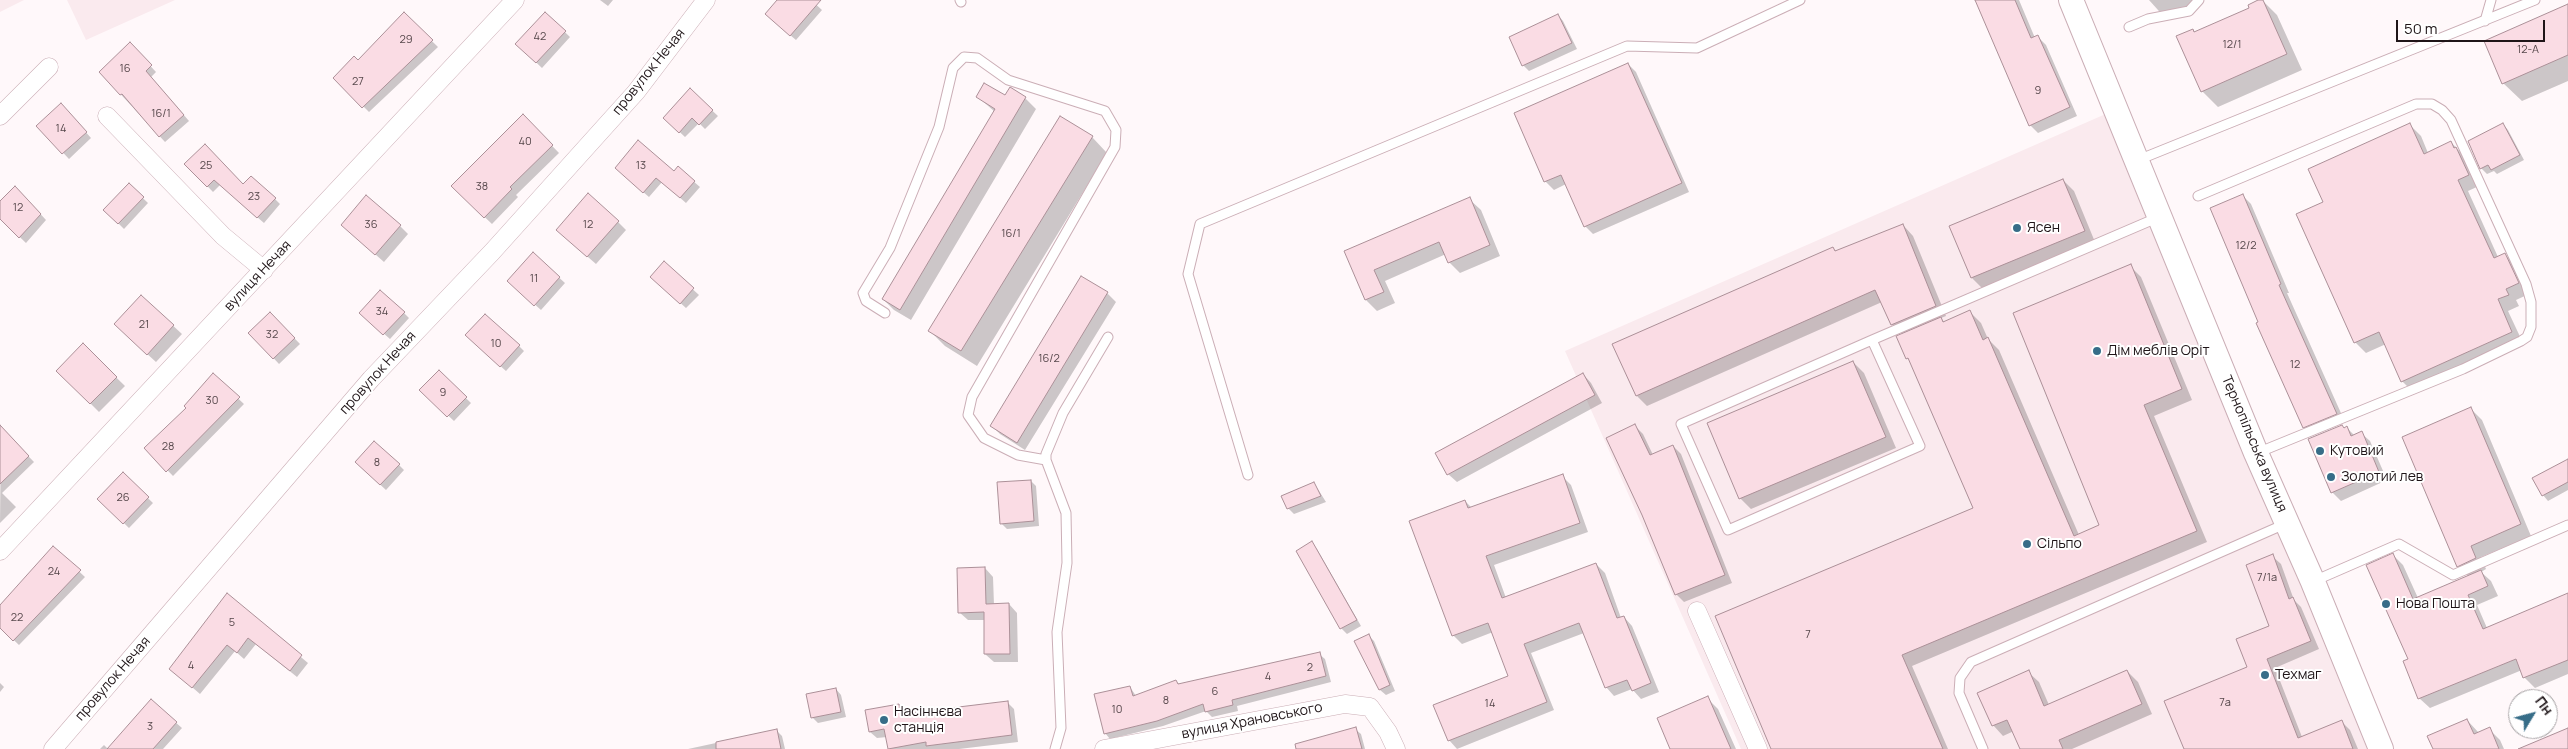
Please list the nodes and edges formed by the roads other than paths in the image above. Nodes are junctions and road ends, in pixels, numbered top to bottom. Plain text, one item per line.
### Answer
1 (515, 0) edge
2 (706, 0) edge
3 (1800, 0) edge
4 (2071, 0) edge
5 (2200, 0) edge
6 (2491, 0) edge
7 (2535, 0) edge
8 (2485, 21) junction
9 (2129, 27) dead end
10 (50, 67) dead end
11 (0, 116) edge
12 (107, 116) dead end
13 (2138, 160) junction
14 (2198, 196) dead end
15 (2162, 216) junction
16 (264, 270) junction
17 (885, 313) dead end
18 (1108, 337) dead end
19 (1872, 340) junction
20 (2256, 453) junction
21 (1046, 460) junction
22 (1248, 475) dead end
23 (2288, 523) junction
24 (2568, 525) edge
25 (0, 550) edge
26 (2314, 582) junction
27 (1696, 611) dead end
28 (53, 749) edge
29 (1056, 749) edge
30 (1104, 749) edge
31 (1396, 749) edge
32 (1758, 749) edge
33 (1982, 749) edge
34 (2381, 749) edge

1 - 16 street, вулиця Нечая
2 - 28 street, провулок Нечая
3 - 22 lane
4 - 13 main road, Тернопільська вулиця
5 - 9 lane
6 - 8 lane
7 - 8 lane
8 - 13 lane
10 - 11 street
12 - 16 street
13 - 15 main road, Тернопільська вулиця
14 - 20 lane
15 - 19 lane
15 - 20 main road, Тернопільська вулиця
16 - 25 street, вулиця Нечая
17 - 21 lane
18 - 21 lane
19 - 19 lane
20 - 23 main road, Тернопільська вулиця
21 - 29 lane
23 - 26 main road, Тернопільська вулиця
23 - 33 lane
24 - 26 lane
26 - 34 main road, Тернопільська вулиця
27 - 32 street
30 - 31 street, вулиця Храновського

